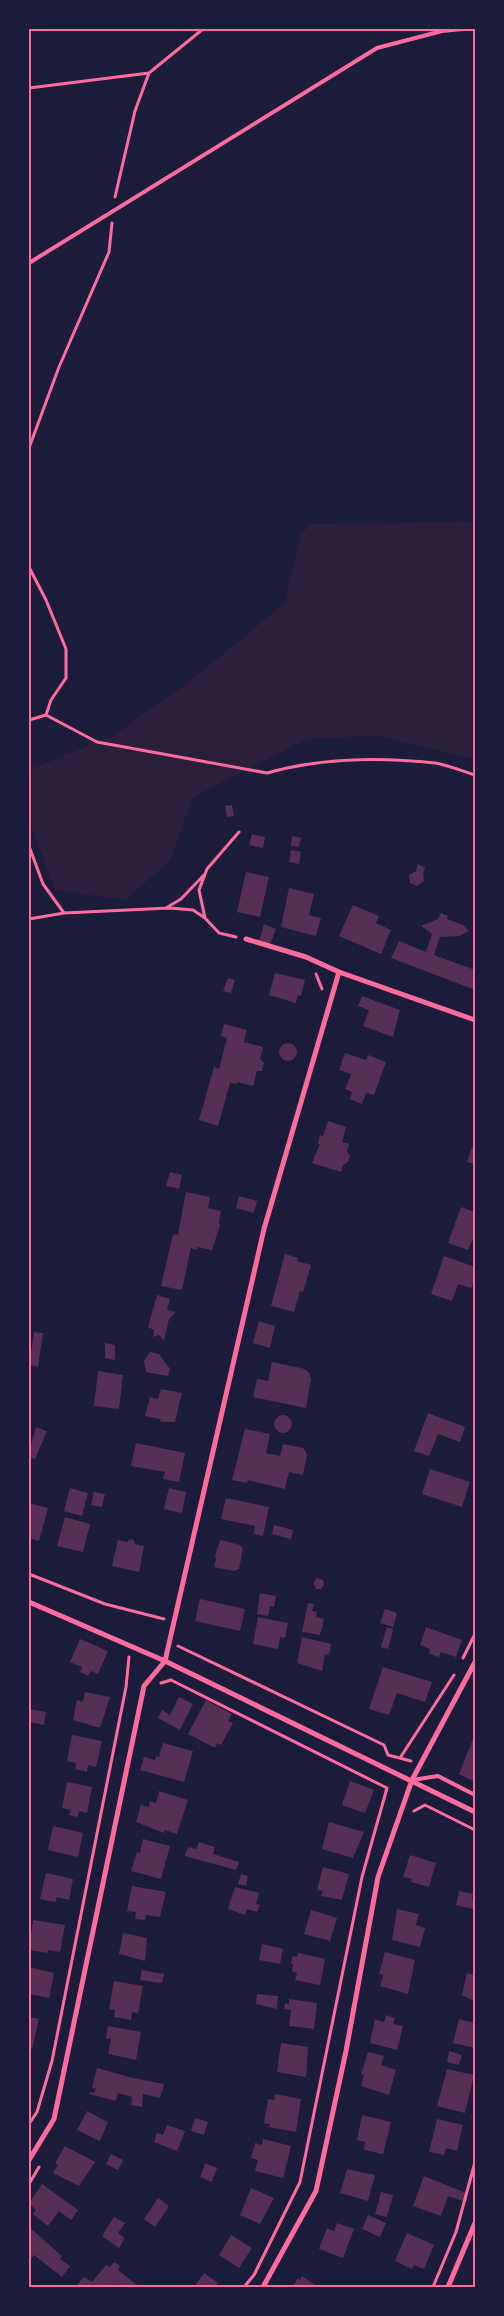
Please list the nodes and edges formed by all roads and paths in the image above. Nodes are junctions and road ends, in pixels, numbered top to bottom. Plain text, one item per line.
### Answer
1 (203, 29) edge
2 (462, 29) edge
3 (149, 73) junction
4 (29, 88) edge
5 (113, 211) junction
6 (29, 264) edge
7 (29, 448) edge
8 (29, 567) edge
9 (46, 715) junction
10 (29, 720) edge
11 (475, 775) edge
12 (239, 832) dead end
13 (29, 846) edge
14 (205, 873) junction
15 (165, 909) junction
16 (64, 913) junction
17 (206, 918) junction
18 (29, 919) edge
19 (246, 940) joint
20 (339, 972) junction
21 (475, 1020) edge
22 (29, 1574) edge
23 (29, 1602) edge
24 (174, 1621) junction
25 (475, 1634) edge
26 (170, 1642) junction
27 (121, 1652) dead end
28 (462, 1659) dead end
29 (165, 1661) junction
30 (475, 1662) edge
31 (458, 1667) dead end
32 (157, 1686) dead end
33 (400, 1758) junction
34 (421, 1764) junction
35 (412, 1780) junction
36 (475, 1795) edge
37 (475, 1812) edge
38 (29, 2124) edge
39 (44, 2159) dead end
40 (29, 2160) edge
41 (475, 2162) edge
42 (29, 2184) edge
43 (475, 2223) edge
44 (244, 2287) edge
45 (263, 2287) edge
46 (433, 2287) edge
47 (448, 2287) edge

1 - 3 path
2 - 5 lane
3 - 4 path
3 - 5 path
5 - 6 lane
5 - 7 path
8 - 9 path
9 - 10 path
9 - 11 path
12 - 14 path
13 - 16 path
14 - 15 path
14 - 17 path
15 - 16 path
15 - 17 path
16 - 18 path
17 - 19 path
19 - 20 street
20 - 21 street
20 - 24 street
22 - 24 path
23 - 29 street
24 - 26 street
25 - 28 path
26 - 29 street
26 - 33 path
27 - 38 path
29 - 35 street
29 - 40 street
30 - 34 street
31 - 33 path
32 - 44 path
33 - 34 path
34 - 35 street
35 - 36 lane
35 - 37 street
35 - 45 street
39 - 42 path
41 - 46 path
43 - 47 street

